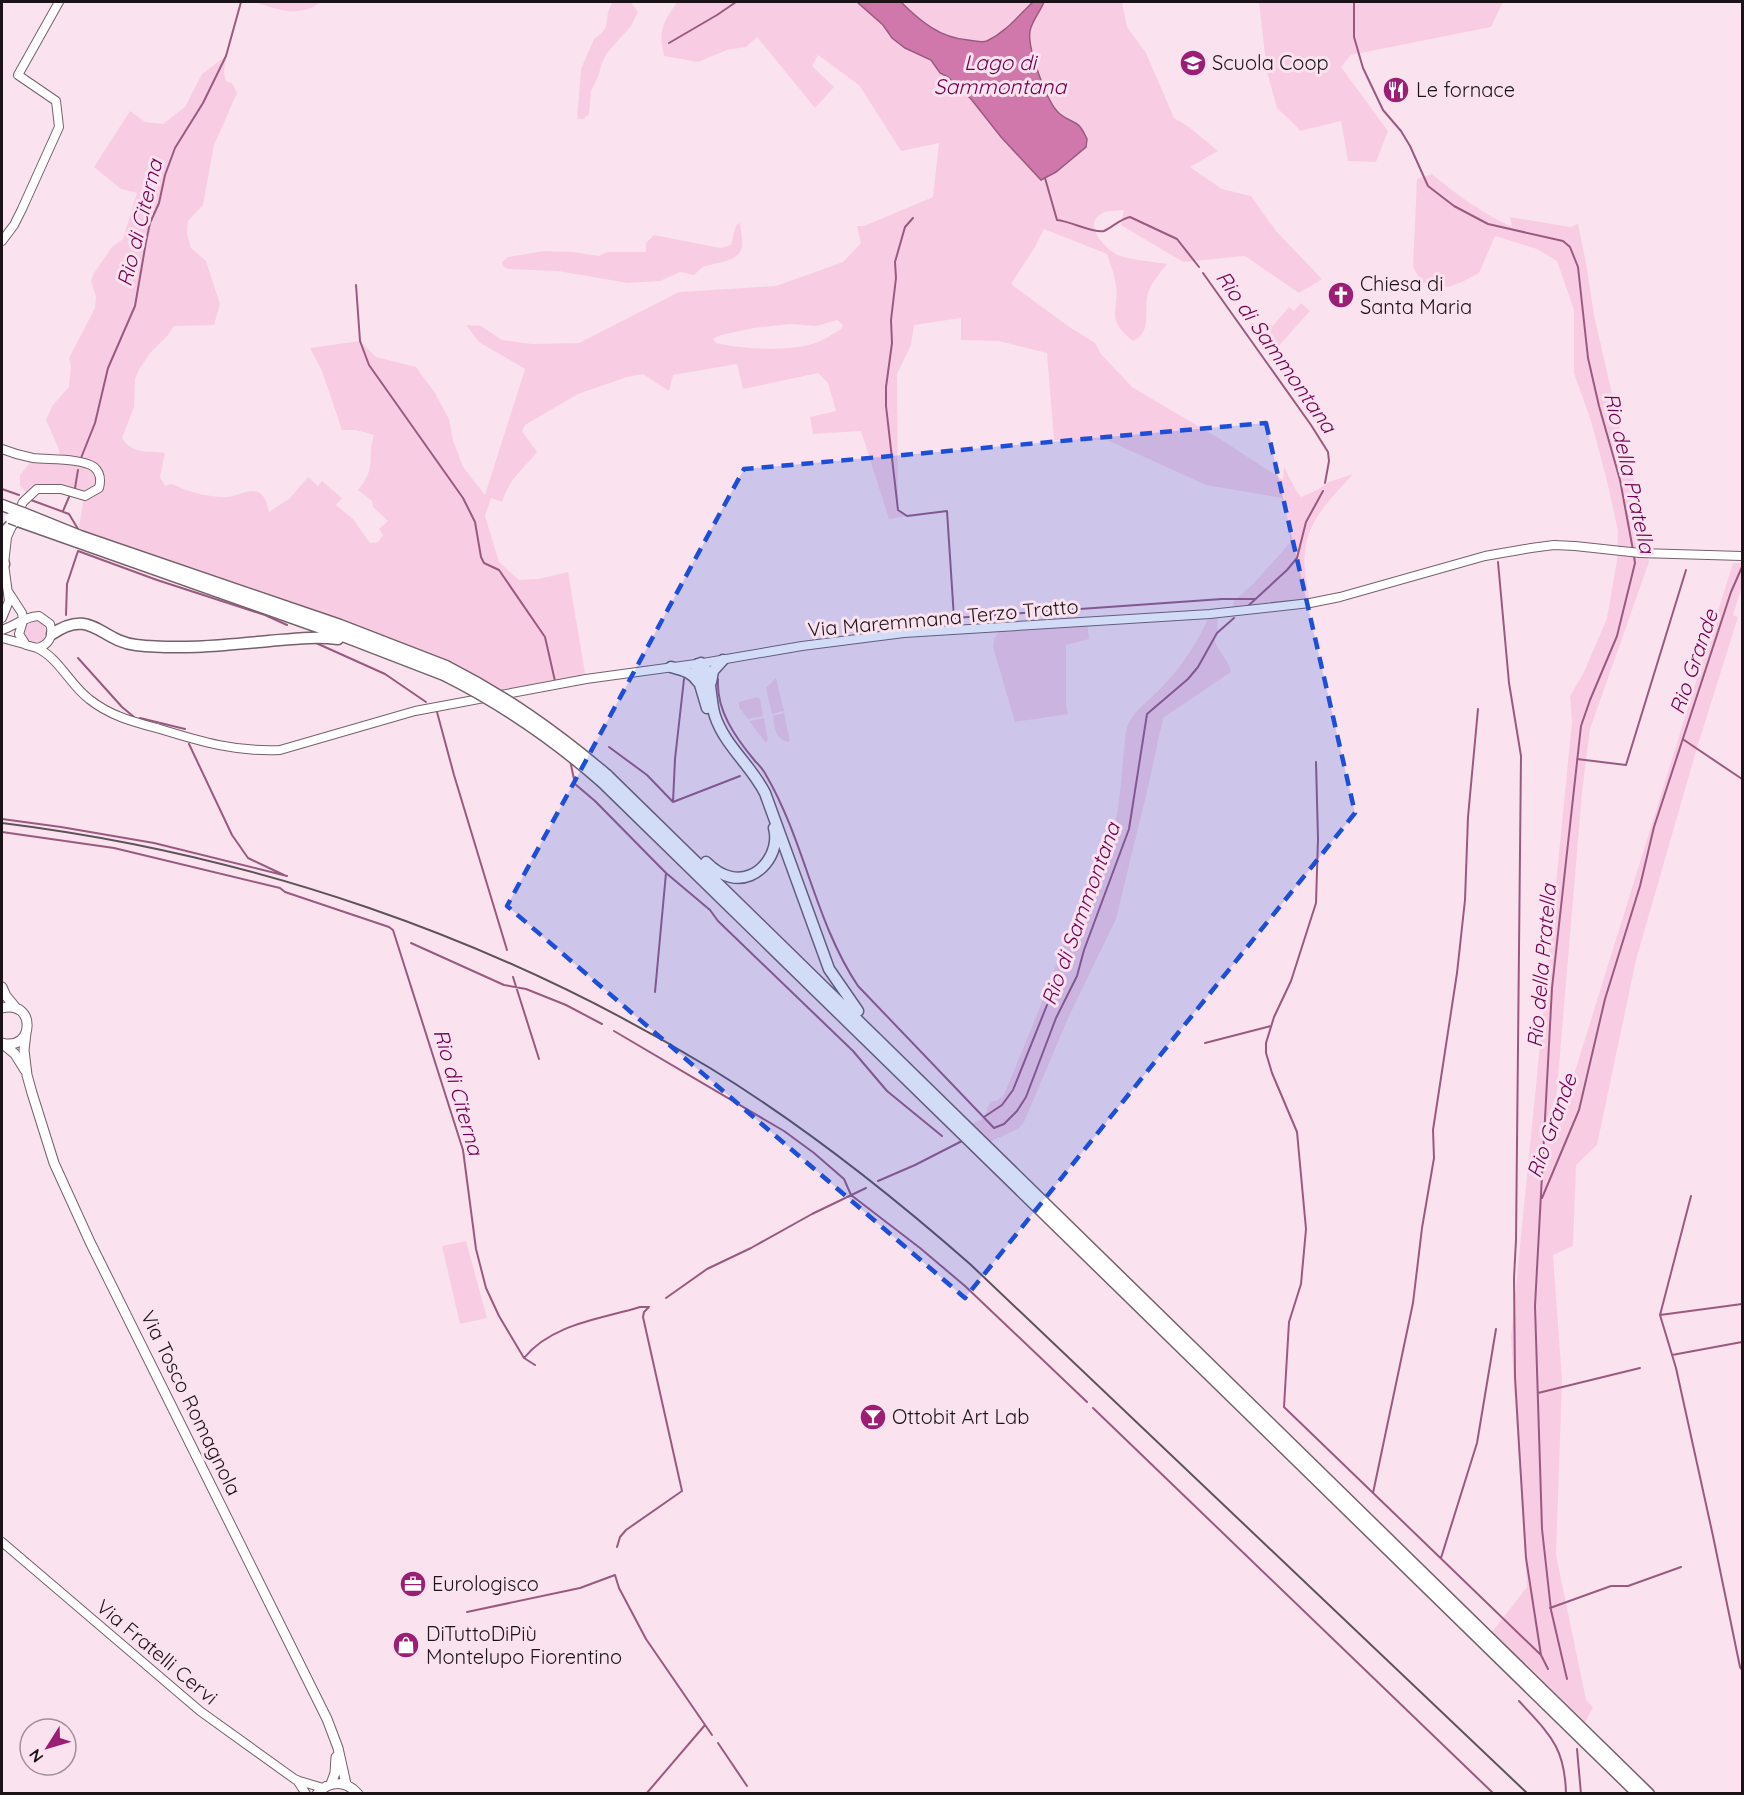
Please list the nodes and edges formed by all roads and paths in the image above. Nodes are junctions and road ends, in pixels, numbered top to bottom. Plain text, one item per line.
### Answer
1 (59, 2) edge
2 (2, 241) edge
3 (2, 449) edge
4 (2, 505) edge
5 (14, 516) edge
6 (2, 534) edge
7 (1743, 556) edge
8 (3, 561) edge
9 (11, 595) junction
10 (39, 616) junction
11 (2, 618) edge
12 (23, 621) junction
13 (2, 630) edge
14 (50, 637) junction
15 (2, 638) edge
16 (26, 645) junction
17 (37, 648) junction
18 (723, 660) junction
19 (699, 663) junction
20 (671, 667) junction
21 (431, 669) junction
22 (445, 670) junction
23 (63, 672) junction
24 (706, 691) junction
25 (604, 778) junction
26 (625, 792) junction
27 (2, 987) edge
28 (2, 1008) edge
29 (16, 1008) junction
30 (26, 1033) junction
31 (2, 1044) edge
32 (884, 1045) junction
33 (27, 1075) junction
34 (2, 1542) edge
35 (336, 1742) junction
36 (296, 1780) junction
37 (346, 1784) junction
38 (324, 1788) edge
39 (306, 1794) edge
40 (358, 1794) edge
41 (1638, 1794) edge
42 (1649, 1794) edge

1 - 2 street
3 - 5 street
4 - 5 highway
5 - 6 highway
5 - 8 street
5 - 21 highway
5 - 22 highway
7 - 18 street, Via Maremmana Terzo Tratto
8 - 9 street
9 - 10 street
9 - 11 street
9 - 12 street
10 - 12 street
10 - 14 street
12 - 13 street
12 - 16 street
14 - 17 street
14 - 21 highway
14 - 23 street, Via Maremmana Terzo Tratto
15 - 16 street
16 - 17 street
17 - 23 street, Via Maremmana Terzo Tratto
18 - 19 street, Via Maremmana Terzo Tratto
18 - 24 highway
19 - 20 street, Via Maremmana Terzo Tratto
19 - 24 highway
20 - 23 street, Via Maremmana Terzo Tratto
20 - 24 highway
21 - 22 highway
22 - 25 highway, bridge
24 - 26 highway
24 - 32 highway
25 - 26 highway
25 - 41 highway
26 - 32 highway
27 - 29 main road, Via Tosco Romagnola
28 - 29 main road
29 - 30 main road, Via Tosco Romagnola
30 - 31 main road, Via Tosco Romagnola
30 - 33 main road, Via Tosco Romagnola
31 - 33 main road, Via Tosco Romagnola
32 - 42 highway
33 - 35 main road, Via Tosco Romagnola
34 - 36 street, Via Fratelli Cervi
35 - 37 main road, Via Tosco Romagnola
35 - 38 main road, Via Tosco Romagnola
36 - 38 street, Via Fratelli Cervi
36 - 39 street, Via Fratelli Cervi
37 - 38 main road
37 - 40 main road

